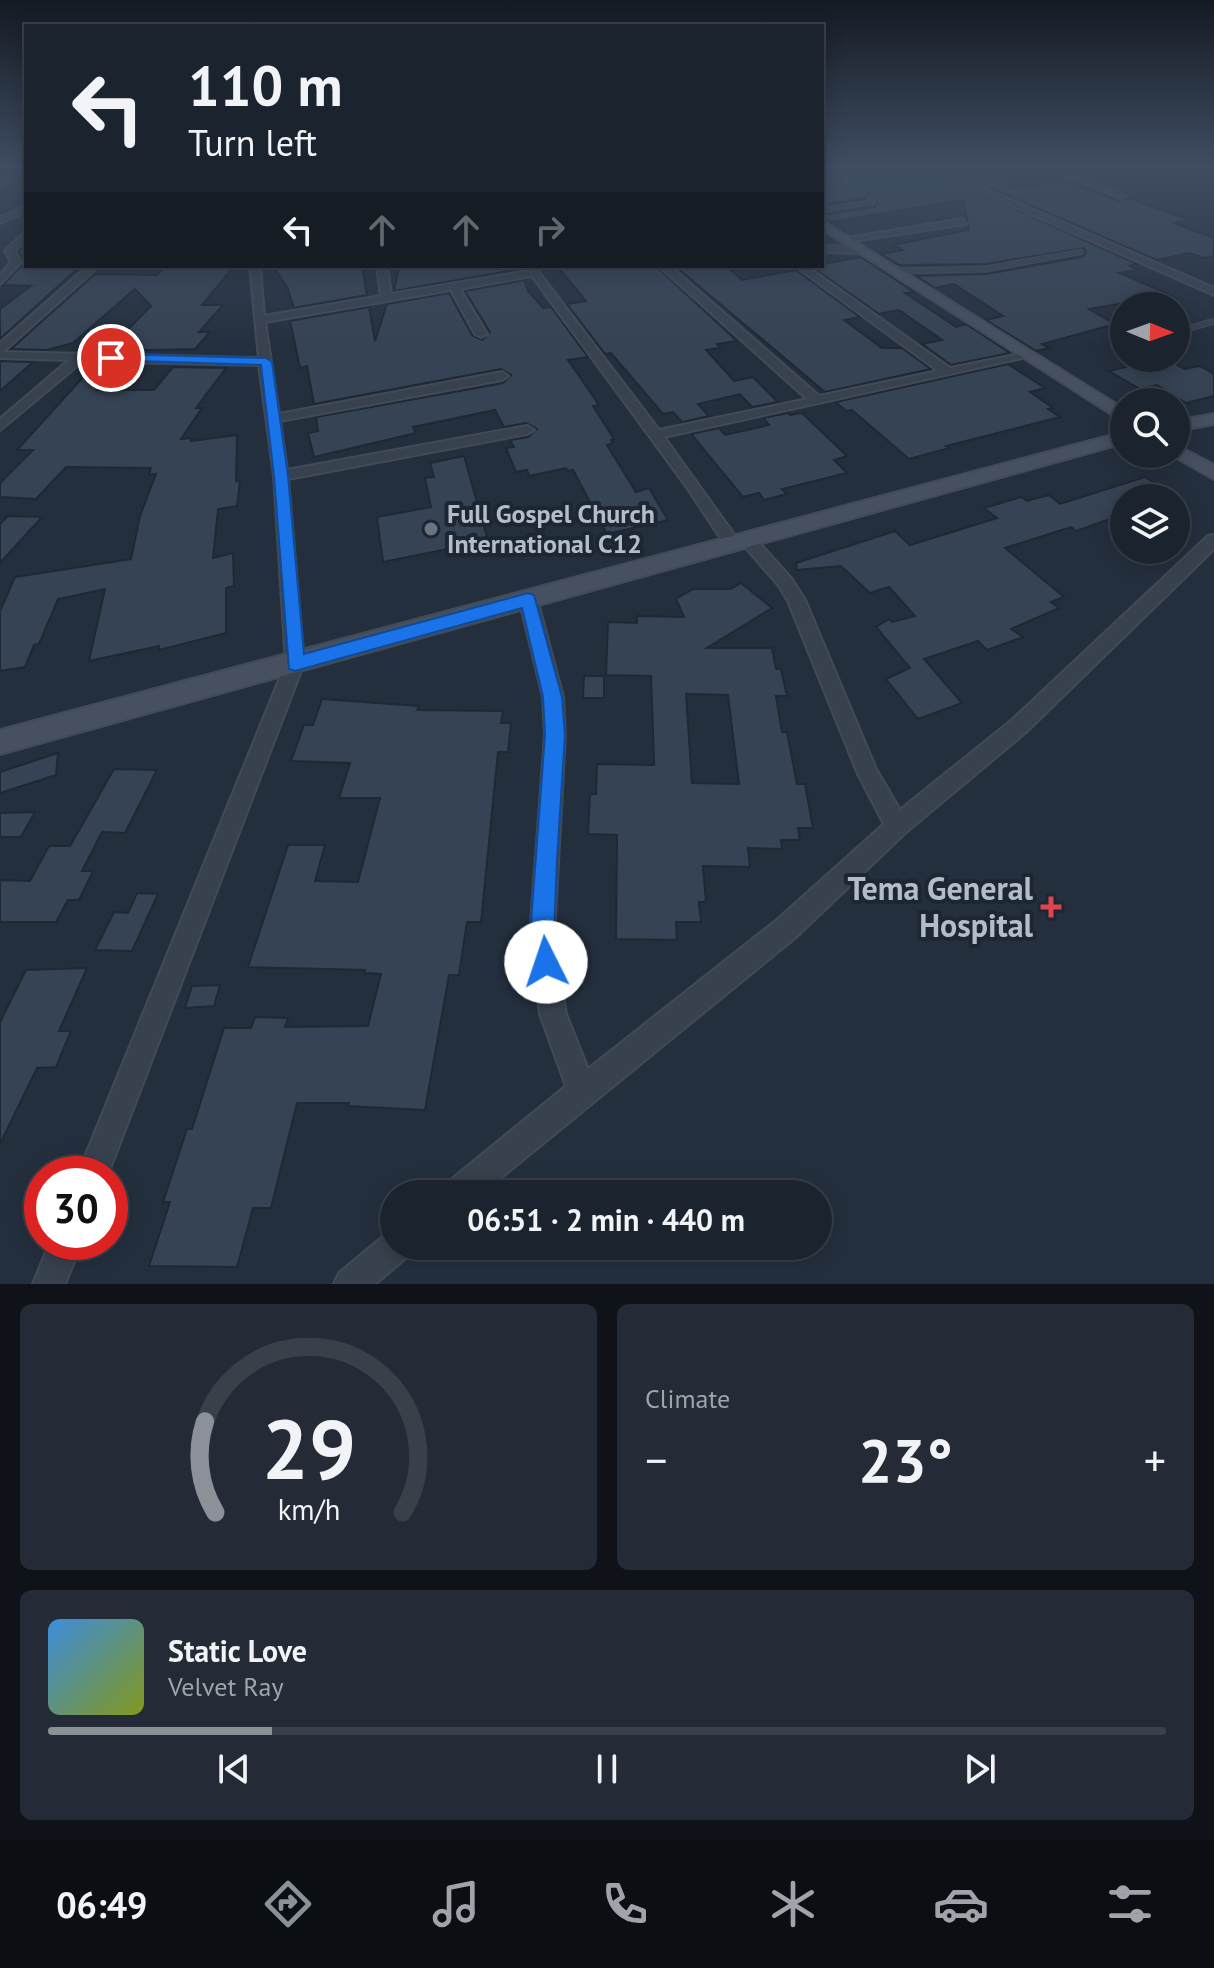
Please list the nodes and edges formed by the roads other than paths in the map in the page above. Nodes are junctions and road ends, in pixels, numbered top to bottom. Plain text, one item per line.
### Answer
1 (827, 227) edge
2 (929, 227) edge
3 (1066, 227) edge
4 (24, 236) edge
5 (846, 239) junction
6 (824, 249) edge
7 (863, 250) junction
8 (5, 252) edge
9 (1081, 252) dead end
10 (92, 268) edge
11 (255, 268) edge
12 (382, 268) edge
13 (666, 268) edge
14 (803, 268) edge
15 (531, 269) edge
16 (898, 271) junction
17 (0, 281) edge
18 (454, 287) junction
19 (1214, 292) edge
20 (386, 299) junction
21 (259, 320) junction
22 (1214, 321) edge
23 (1190, 328) edge
24 (481, 334) dead end
25 (0, 352) edge
26 (1030, 355) junction
27 (80, 357) junction
28 (266, 362) junction
29 (946, 371) junction
30 (502, 376) dead end
31 (815, 399) junction
32 (1110, 408) edge
33 (272, 419) junction
34 (1214, 419) edge
35 (1190, 423) edge
36 (0, 426) edge
37 (527, 430) dead end
38 (655, 435) junction
39 (1110, 441) edge
40 (1190, 458) edge
41 (1214, 473) edge
42 (281, 476) junction
43 (1214, 540) edge
44 (740, 542) junction
45 (528, 599) junction
46 (295, 663) junction
47 (0, 742) edge
48 (897, 826) junction
49 (582, 1091) junction
50 (100, 1156) edge
51 (475, 1180) edge
52 (380, 1259) edge
53 (59, 1260) edge
54 (49, 1284) edge
55 (350, 1284) edge

1 - 5 street
2 - 5 street
3 - 19 street
4 - 8 street
5 - 7 street
6 - 7 street
7 - 16 street
8 - 17 street
9 - 16 lane
10 - 25 street
11 - 21 street
12 - 20 street
13 - 31 street
14 - 29 street
15 - 18 street
15 - 38 street
16 - 26 street
18 - 20 street
18 - 24 street
20 - 21 street
21 - 28 street
22 - 23 lane
25 - 27 street
26 - 29 street
26 - 32 street
27 - 28 street
27 - 36 street
28 - 33 street
29 - 31 street
30 - 33 street
31 - 38 street
33 - 42 street
34 - 35 street
37 - 42 street
38 - 44 street
39 - 44 street
40 - 41 street
42 - 46 street
43 - 48 street
44 - 45 street
44 - 48 street
45 - 46 street
45 - 49 street
46 - 47 street
46 - 50 street
48 - 49 street
49 - 51 street
52 - 55 street
53 - 54 street

